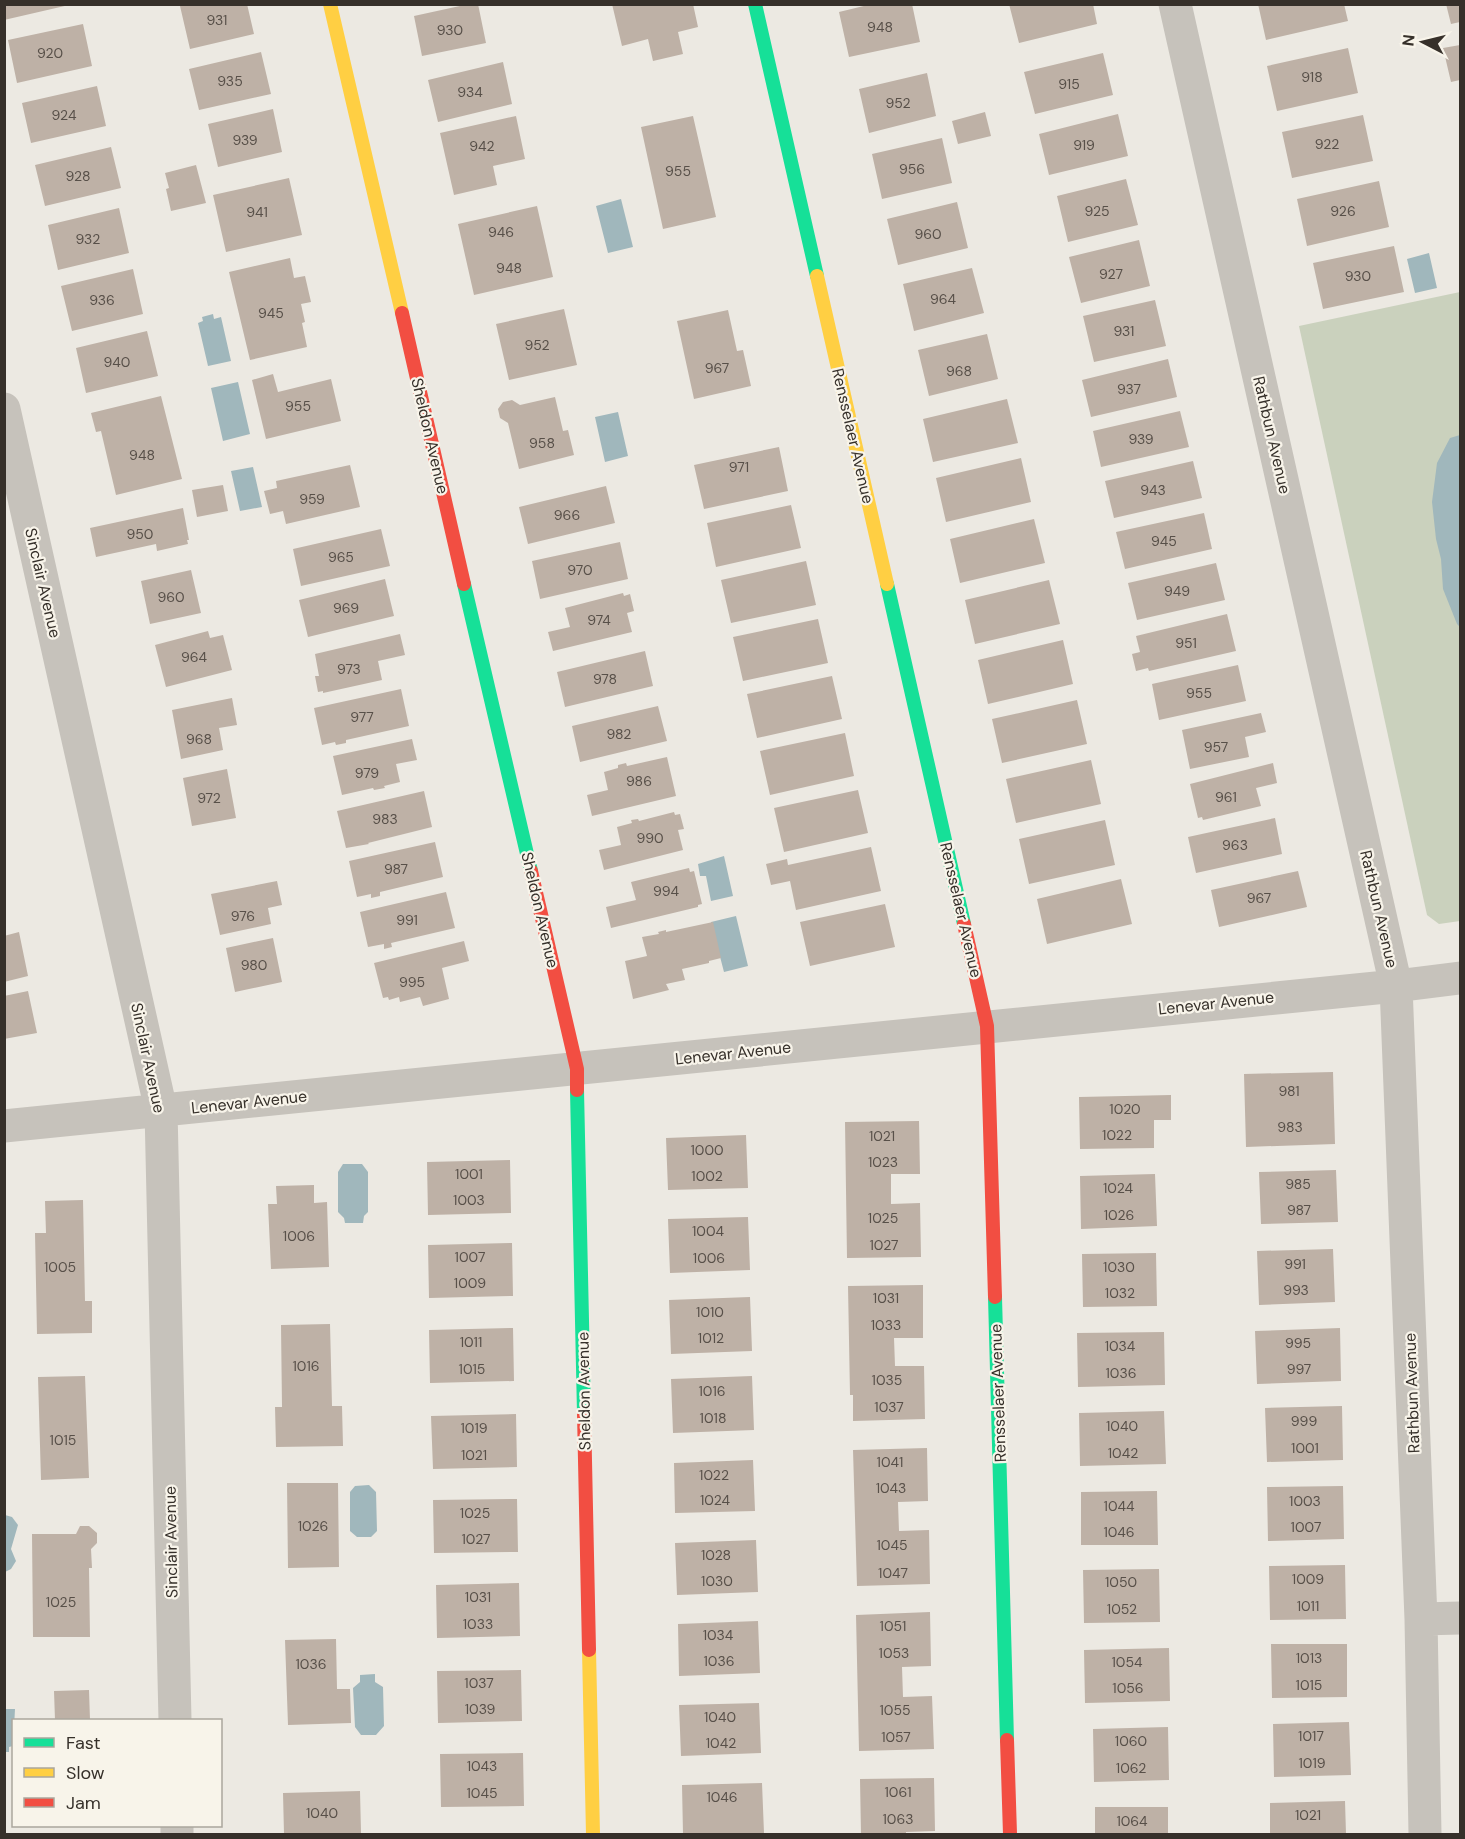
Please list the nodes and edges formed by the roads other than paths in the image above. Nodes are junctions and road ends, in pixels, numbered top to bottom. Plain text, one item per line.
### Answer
1 (330, 4) edge
2 (755, 4) edge
3 (1174, 4) edge
4 (4, 409) edge
5 (1461, 978) edge
6 (1396, 986) junction
7 (987, 1026) junction
8 (577, 1069) junction
9 (161, 1110) junction
10 (4, 1126) edge
11 (1461, 1618) edge
12 (1421, 1620) junction
13 (175, 1719) edge
14 (593, 1834) edge
15 (1010, 1834) edge
16 (1425, 1834) edge

1 - 8 street, Sheldon Avenue
2 - 7 street, Rensselaer Avenue
3 - 6 street, Rathbun Avenue
4 - 9 street, Sinclair Avenue
5 - 6 street, Lenevar Avenue
6 - 7 street, Lenevar Avenue
6 - 12 street, Rathbun Avenue
7 - 8 street, Lenevar Avenue
7 - 15 street, Rensselaer Avenue
8 - 9 street, Lenevar Avenue
8 - 14 street, Sheldon Avenue
9 - 10 street, Lenevar Avenue
9 - 13 street, Sinclair Avenue
11 - 12 street
12 - 16 street, Rathbun Avenue

